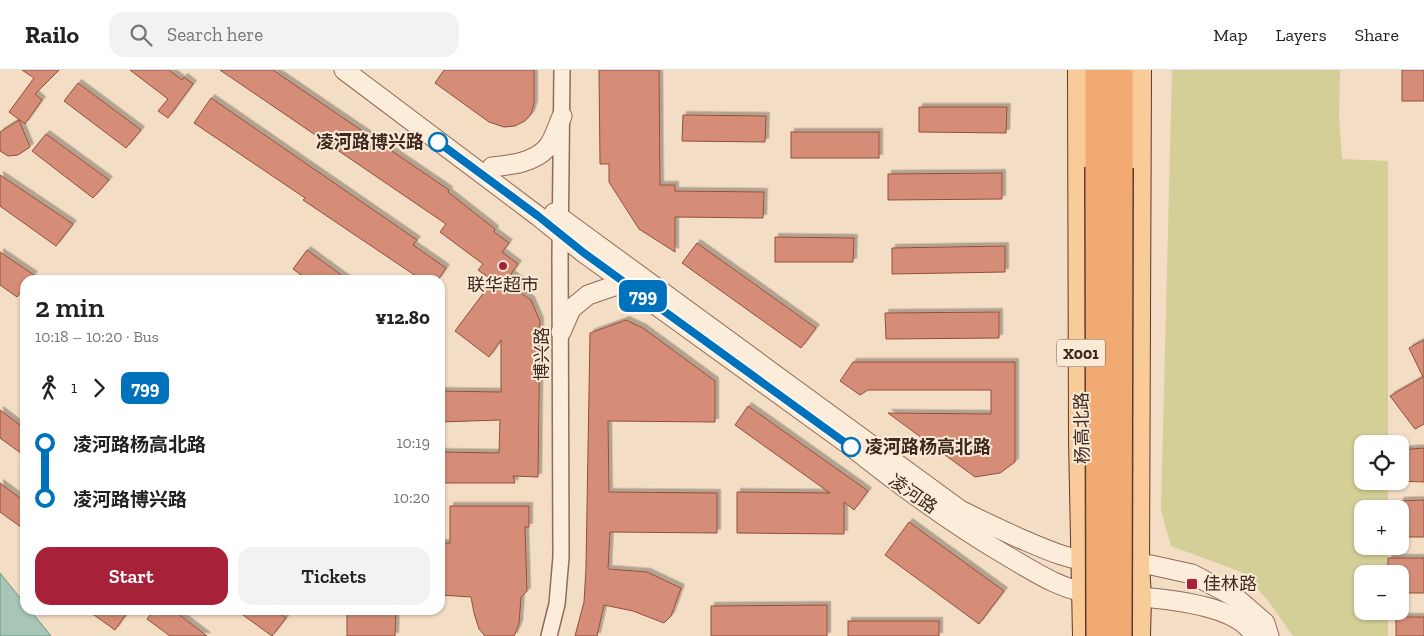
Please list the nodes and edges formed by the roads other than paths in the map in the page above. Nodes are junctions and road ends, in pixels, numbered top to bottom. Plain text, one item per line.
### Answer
1 (344, 70) edge
2 (360, 70) edge
3 (562, 70) edge
4 (1080, 70) edge
5 (1098, 70) edge
6 (1120, 70) edge
7 (1139, 70) edge
8 (562, 116) junction
9 (492, 167) junction
10 (1109, 168) junction
11 (560, 226) junction
12 (630, 286) junction
13 (561, 332) junction
14 (1084, 561) junction
15 (1137, 564) junction
16 (1085, 593) junction
17 (1139, 597) junction
18 (549, 636) edge
19 (1085, 636) edge
20 (1099, 636) edge
21 (1119, 636) edge
22 (1138, 636) edge
23 (1257, 636) edge
24 (1268, 636) edge

1 - 11 street, 凌河路
2 - 9 street, 凌河路
3 - 8 street, 博兴路
4 - 14 main road, 杨高北路 / X001
5 - 10 highway, 杨高北路 / X001
6 - 10 highway, 杨高北路 / X001
7 - 15 main road
8 - 9 street
8 - 11 street, 博兴路
9 - 11 street, 凌河路
10 - 20 highway, 杨高北路 / X001, bridge
10 - 21 highway, 杨高北路 / X001, bridge
11 - 12 street, 凌河路
11 - 13 street, 博兴路
11 - 14 street, 凌河路
12 - 13 street
12 - 16 street, 凌河路
13 - 18 street, 博兴路
14 - 15 street
14 - 16 main road, 杨高北路 / X001
15 - 17 main road
15 - 24 street
16 - 17 street
16 - 19 main road, 杨高北路 / X001
17 - 22 main road
17 - 23 street

